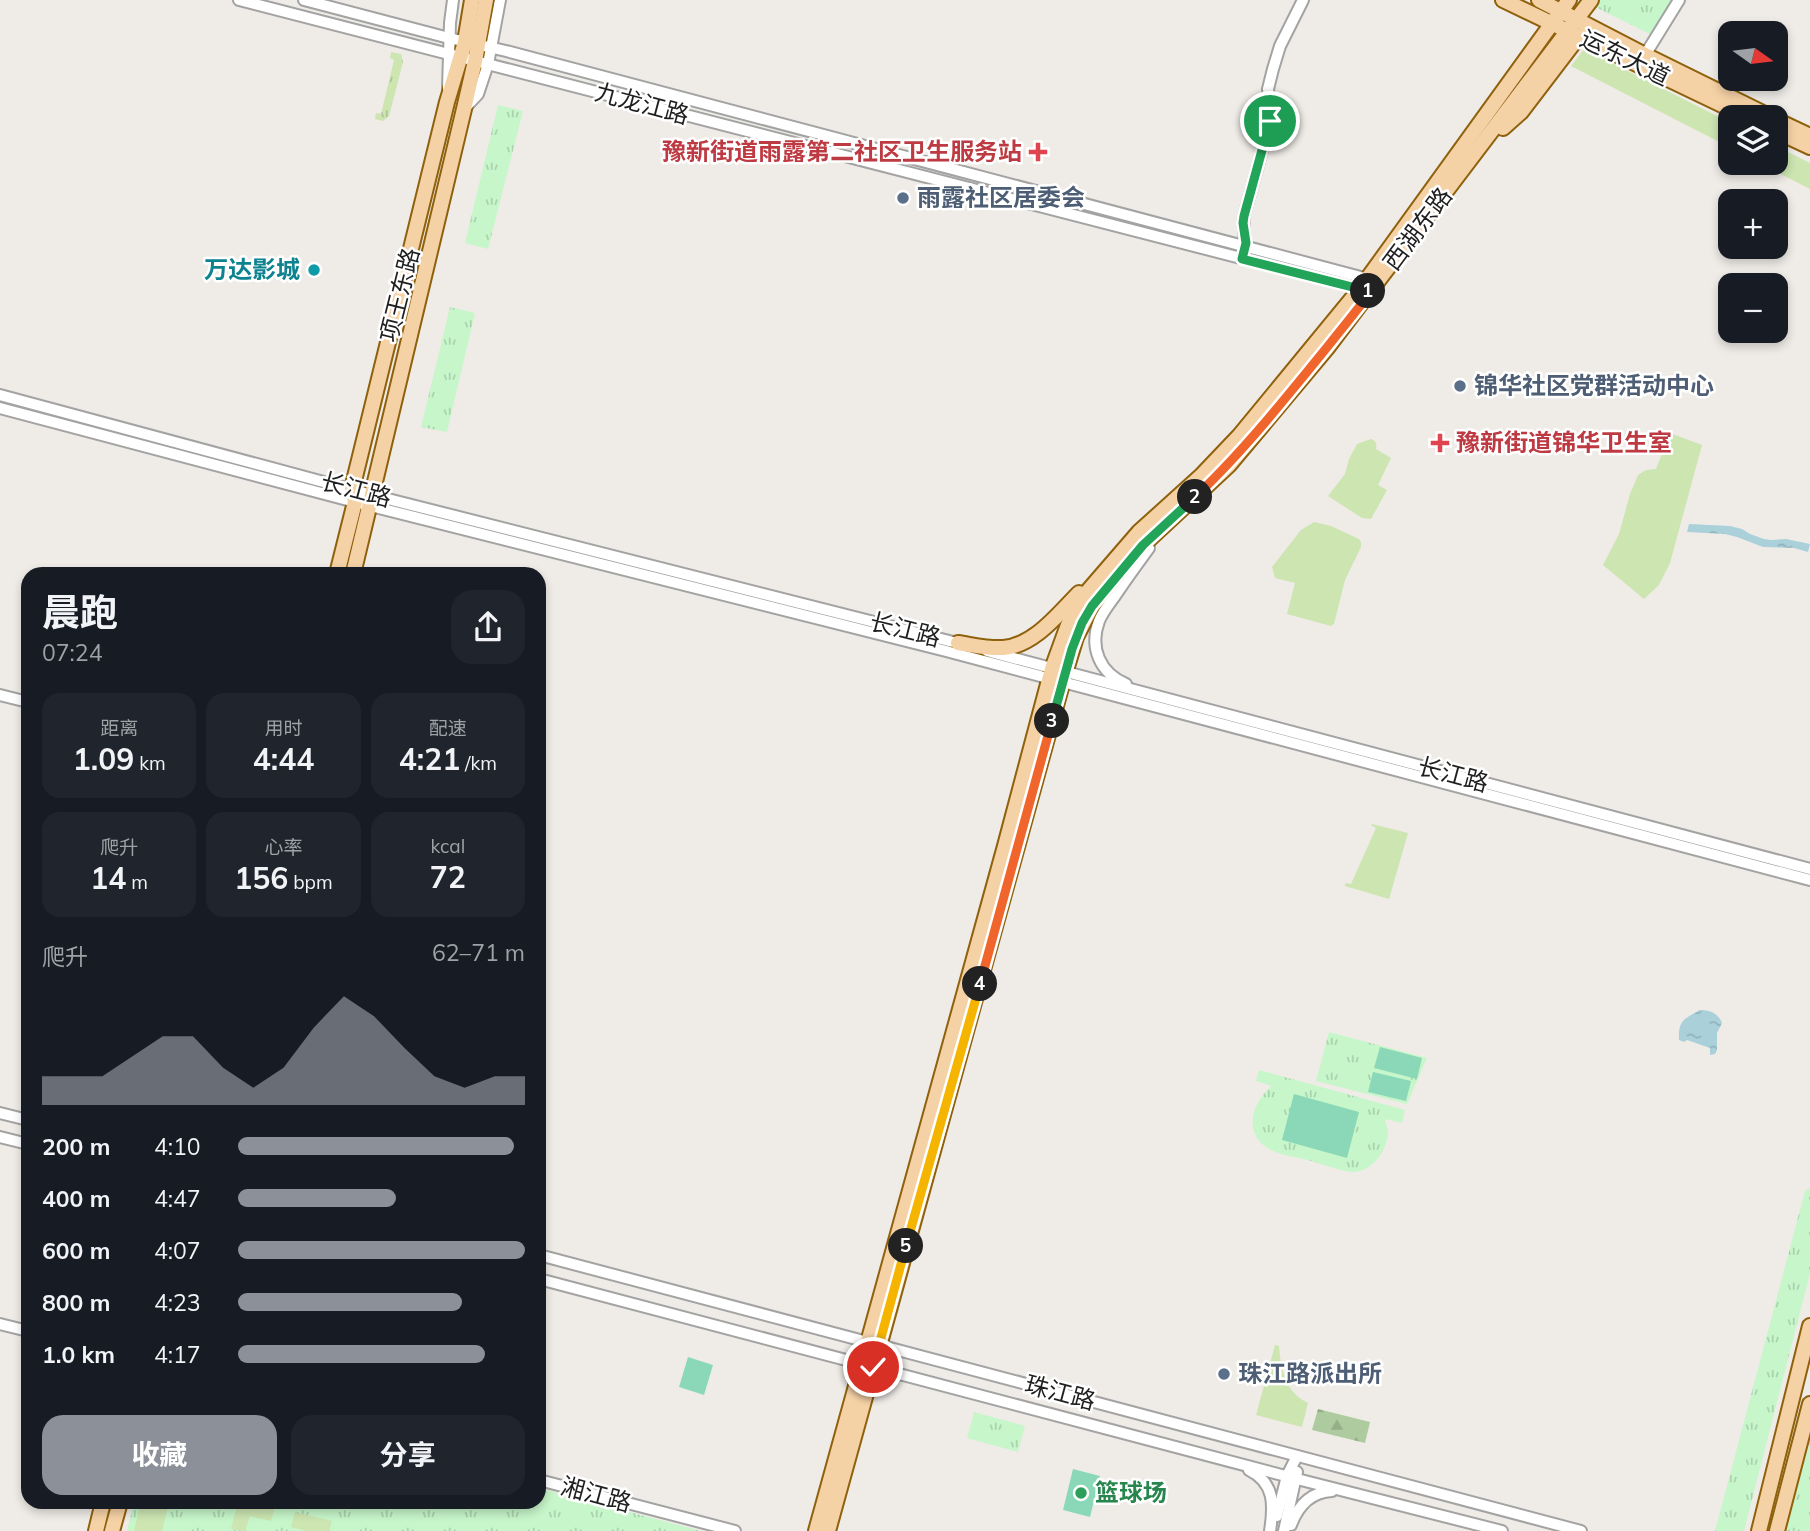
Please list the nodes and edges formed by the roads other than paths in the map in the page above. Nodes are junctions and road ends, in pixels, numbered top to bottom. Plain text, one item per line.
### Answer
1 (239, 0) edge
2 (304, 0) edge
3 (453, 0) edge
4 (472, 0) edge
5 (486, 0) edge
6 (500, 0) edge
7 (1303, 0) edge
8 (1503, 0) edge
9 (1539, 0) edge
10 (1591, 0) edge
11 (1679, 0) edge
12 (1565, 6) edge
13 (476, 19) junction
14 (1577, 19) junction
15 (1552, 24) junction
16 (1574, 33) junction
17 (449, 38) junction
18 (478, 44) junction
19 (1645, 55) junction
20 (454, 56) junction
21 (482, 62) junction
22 (1722, 105) edge
23 (1747, 105) edge
24 (1788, 125) edge
25 (1810, 136) edge
26 (1788, 137) edge
27 (1810, 147) edge
28 (1245, 247) junction
29 (1242, 259) junction
30 (1369, 286) junction
31 (0, 395) edge
32 (0, 408) edge
33 (362, 498) junction
34 (1165, 524) junction
35 (1139, 533) junction
36 (339, 567) edge
37 (354, 567) edge
38 (958, 643) junction
39 (1057, 676) junction
40 (0, 697) edge
41 (1164, 699) junction
42 (21, 701) edge
43 (21, 704) edge
44 (1810, 869) edge
45 (1810, 880) edge
46 (0, 1113) edge
47 (21, 1118) edge
48 (0, 1137) edge
49 (21, 1142) edge
50 (546, 1257) edge
51 (546, 1281) edge
52 (0, 1324) edge
53 (1810, 1326) edge
54 (21, 1329) edge
55 (873, 1344) junction
56 (867, 1365) junction
57 (1810, 1404) edge
58 (1297, 1456) junction
59 (1230, 1461) junction
60 (1292, 1477) junction
61 (546, 1482) edge
62 (1342, 1490) junction
63 (101, 1509) edge
64 (118, 1509) edge
65 (96, 1531) edge
66 (112, 1531) edge
67 (735, 1531) edge
68 (816, 1531) edge
69 (828, 1531) edge
70 (1271, 1531) edge
71 (1286, 1531) edge
72 (1502, 1531) edge
73 (1581, 1531) edge
74 (1759, 1531) edge
75 (1777, 1531) edge

1 - 20 street, 九龙江路
2 - 17 street, 九龙江路
3 - 17 street
4 - 13 main road
5 - 13 main road
6 - 18 street
7 - 28 street
8 - 15 main road, 运东大道
9 - 12 main road, 运东大道
10 - 14 main road, 西湖东路
11 - 19 street
12 - 14 main road, 运东大道
12 - 15 main road, 西湖东路
13 - 18 main road, 项王东路
14 - 16 main road, 西湖东路
14 - 19 main road, 运东大道
15 - 16 main road, 运东大道
15 - 30 main road, 西湖东路
16 - 22 main road, 运东大道
16 - 30 main road, 西湖东路
17 - 18 street, 九龙江路
17 - 20 street
18 - 20 main road, 项王东路
18 - 21 main road, 项王东路
18 - 28 street, 九龙江路
19 - 23 main road, 运东大道
20 - 21 street, 九龙江路
20 - 33 main road, 项王东路
21 - 29 street, 九龙江路
21 - 33 main road, 项王东路
24 - 25 main road, 运东大道
26 - 27 main road
28 - 29 street
28 - 30 street, 九龙江路
29 - 30 street, 九龙江路
30 - 34 main road, 西湖东路
30 - 35 main road, 西湖东路
31 - 33 street, 长江路
32 - 33 street, 长江路
33 - 36 main road, 项王东路
33 - 37 main road, 项王东路
33 - 38 street, 长江路
33 - 39 street, 长江路
34 - 39 main road, 西湖东路
34 - 41 street
35 - 38 main road
35 - 39 main road, 西湖东路
38 - 39 street, 长江路
39 - 41 street, 长江路
39 - 45 street, 长江路
39 - 55 main road, 西湖东路
40 - 42 street
40 - 43 street
41 - 44 street, 长江路
46 - 47 street
48 - 49 street
50 - 55 street, 珠江路
51 - 56 street, 珠江路
52 - 54 street
53 - 74 main road
55 - 56 main road, 西湖东路
55 - 58 street, 珠江路
56 - 59 street, 珠江路
56 - 68 main road, 西湖东路
56 - 69 main road, 西湖东路
57 - 75 main road
58 - 60 street
58 - 73 street, 珠江路
59 - 60 street, 珠江路
59 - 70 street
60 - 62 street, 珠江路
60 - 70 street
60 - 71 street
61 - 67 street, 湘江路
62 - 71 street
62 - 72 street, 珠江路
63 - 65 main road
64 - 66 main road

